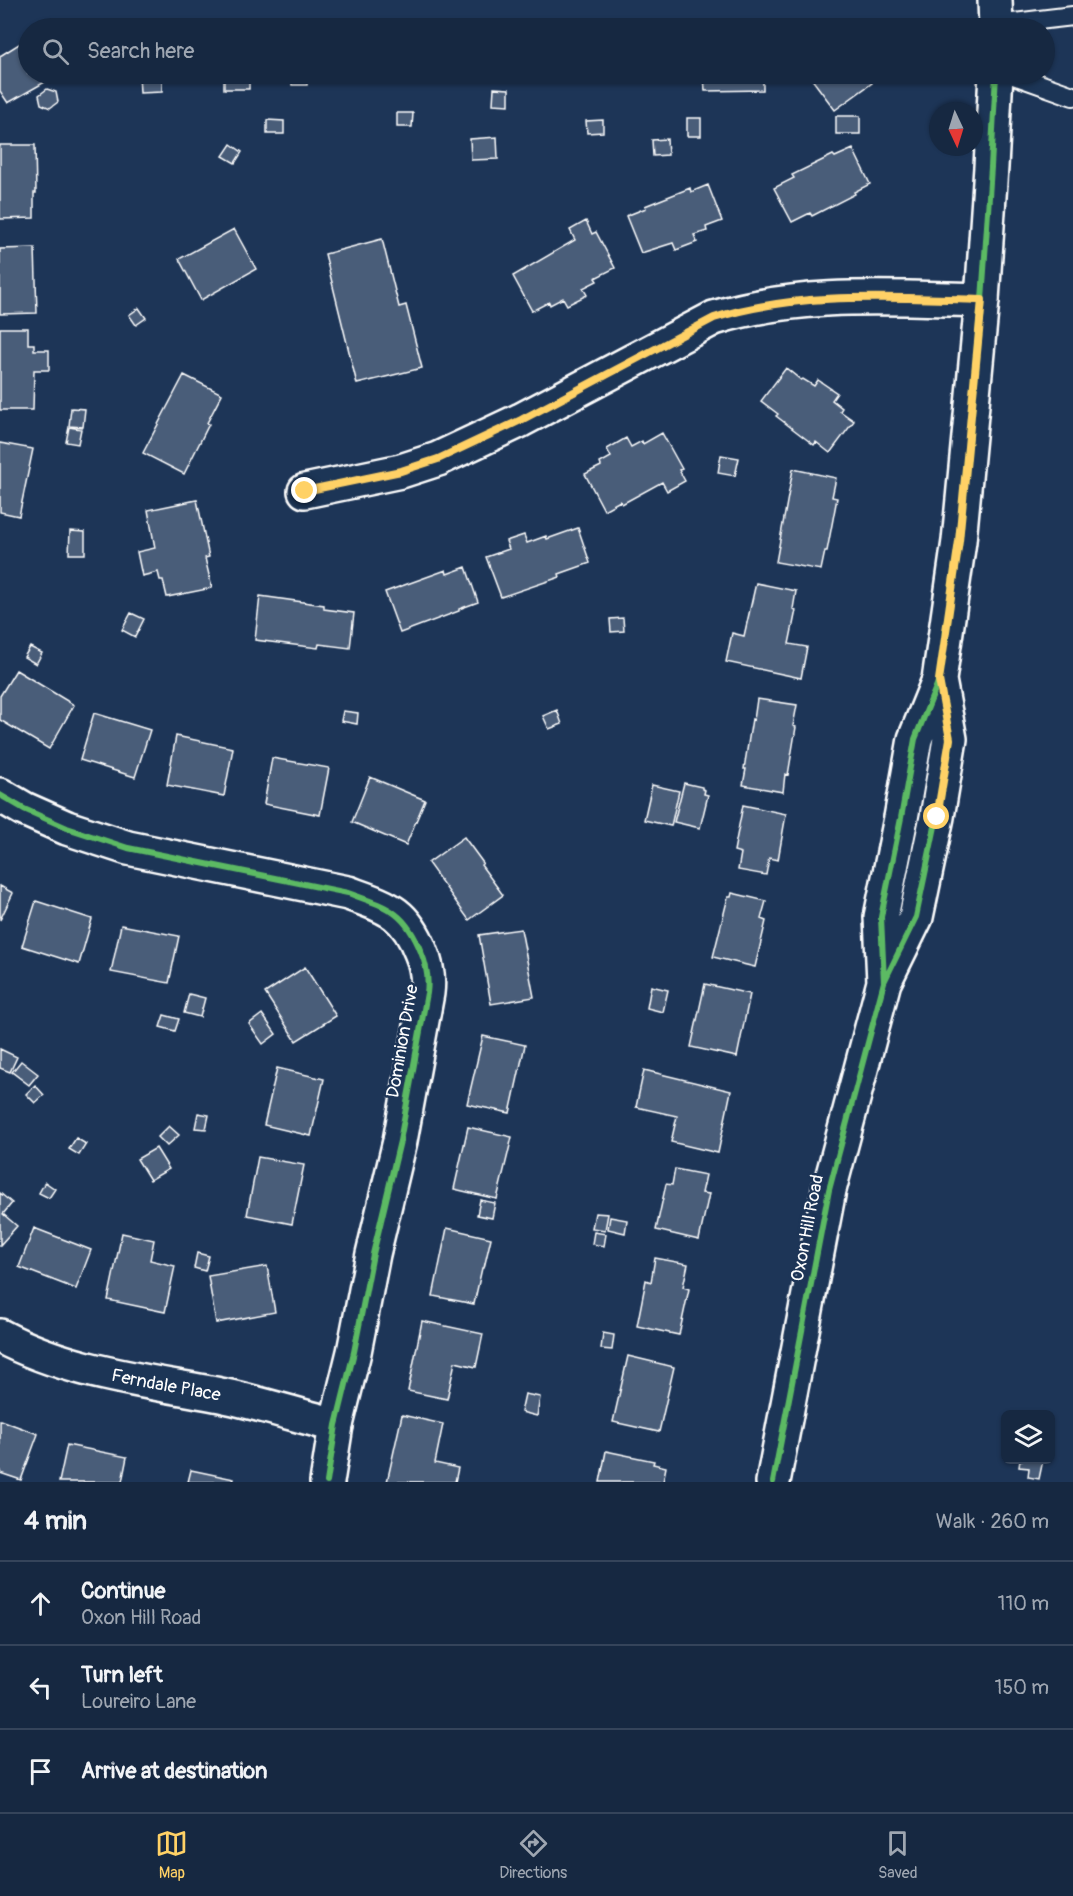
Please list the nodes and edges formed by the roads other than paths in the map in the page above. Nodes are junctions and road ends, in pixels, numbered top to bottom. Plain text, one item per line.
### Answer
1 (1073, 16) edge
2 (995, 18) edge
3 (995, 84) edge
4 (1039, 84) edge
5 (1073, 96) edge
6 (982, 300) junction
7 (305, 491) dead end
8 (0, 795) edge
9 (0, 1336) edge
10 (336, 1425) junction
11 (327, 1482) edge
12 (773, 1482) edge

1 - 2 lane
3 - 6 street, Oxon Hill Road
4 - 5 lane
6 - 7 street
6 - 12 street, Oxon Hill Road
8 - 10 street, Dominion Drive
9 - 10 street, Ferndale Place
10 - 11 street, Dominion Drive

